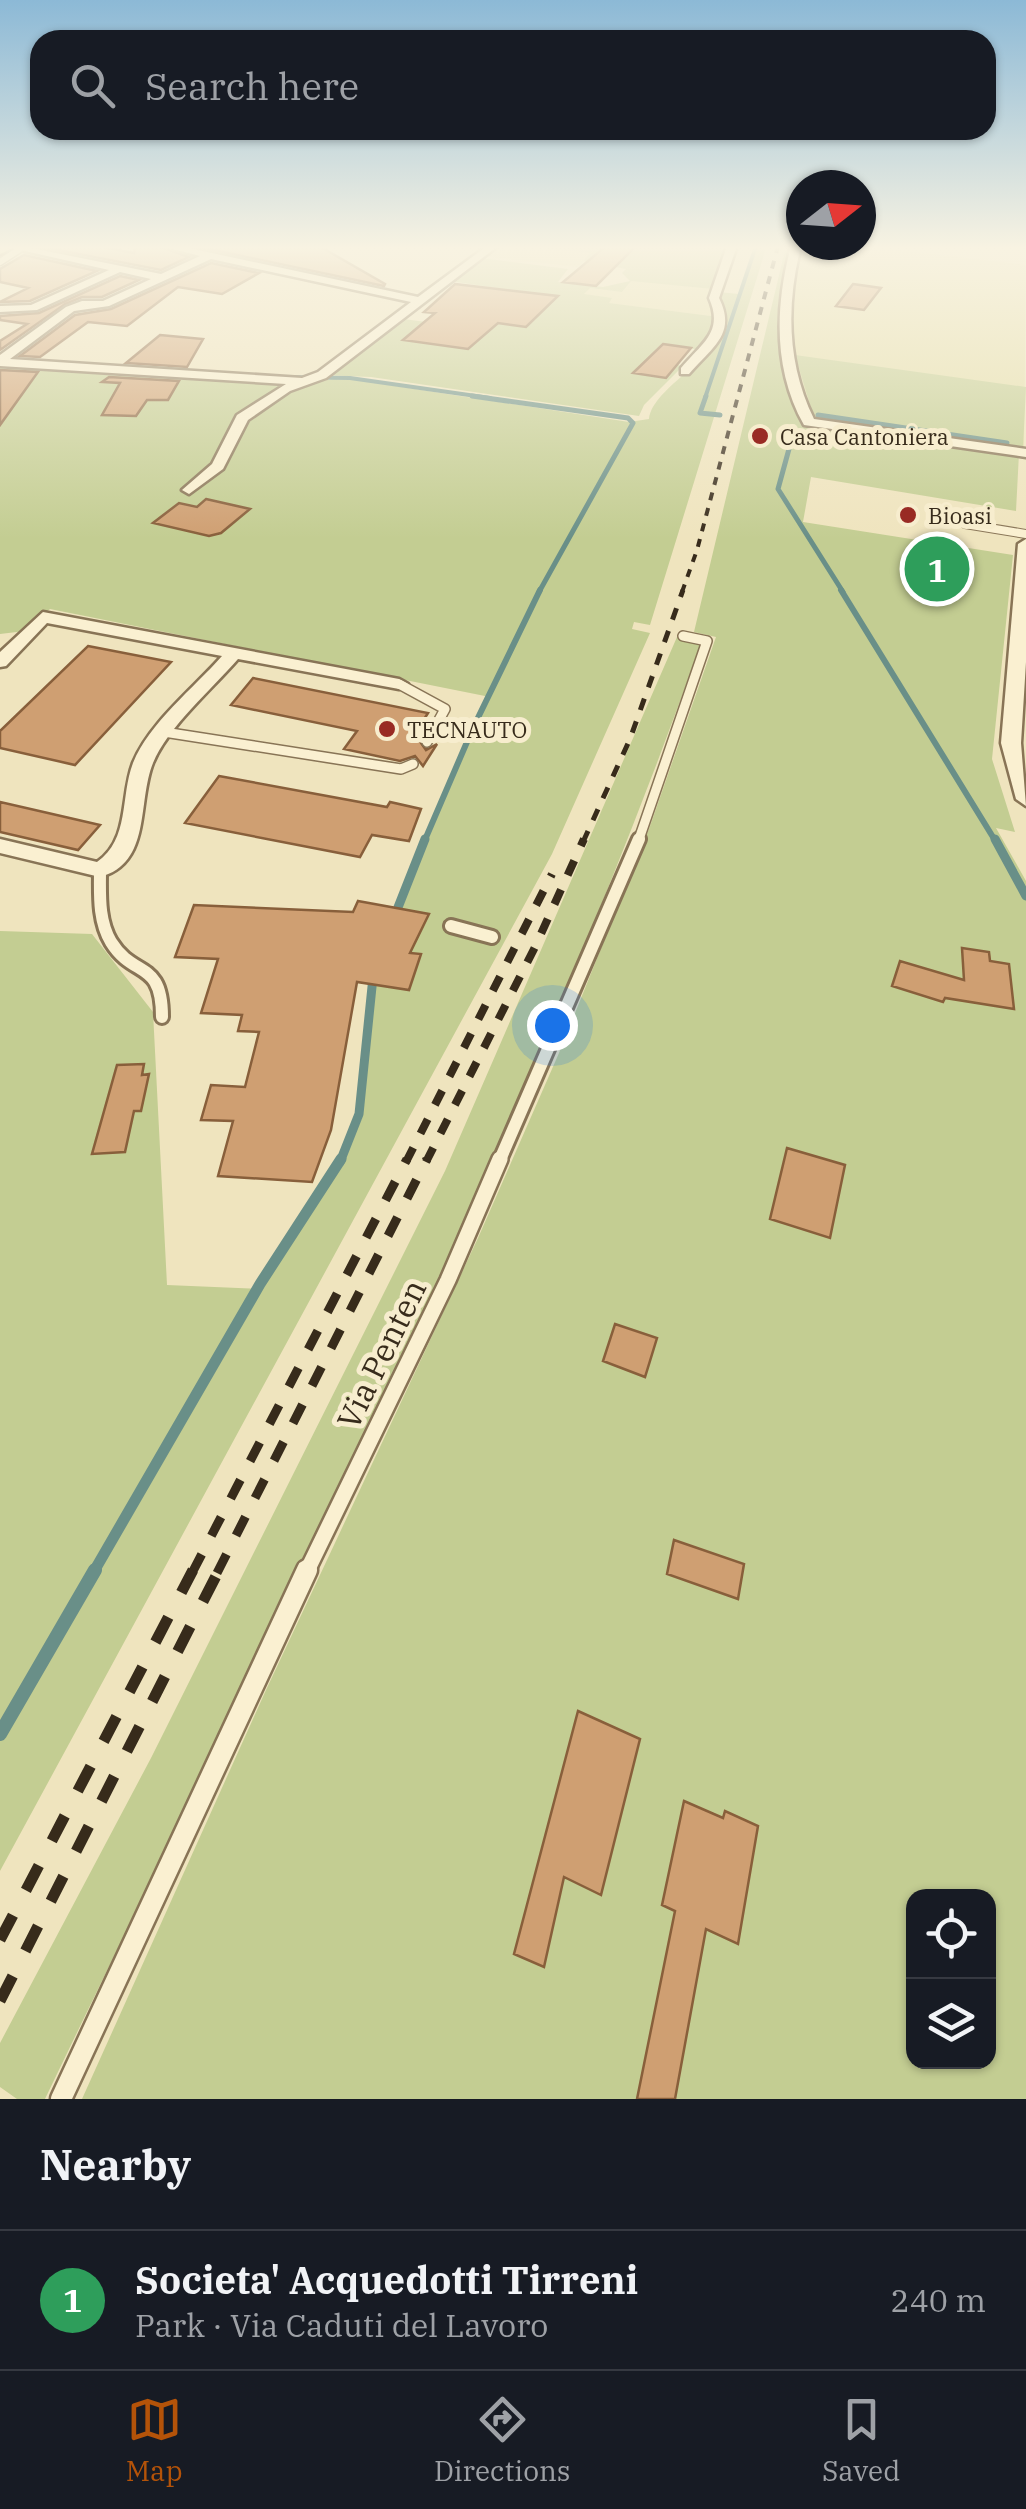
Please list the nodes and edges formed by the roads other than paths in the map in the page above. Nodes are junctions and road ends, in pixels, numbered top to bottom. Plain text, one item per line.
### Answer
1 (23, 344) edge
2 (362, 344) edge
3 (708, 344) edge
4 (786, 344) edge
5 (2, 360) edge
6 (685, 371) dead end
7 (287, 384) junction
8 (1026, 453) edge
9 (190, 490) dead end
10 (965, 524) dead end
11 (1026, 534) edge
12 (1026, 544) edge
13 (1024, 582) edge
14 (683, 636) dead end
15 (236, 651) junction
16 (0, 662) edge
17 (398, 684) joint
18 (164, 732) junction
19 (427, 742) dead end
20 (413, 764) dead end
21 (1026, 799) edge
22 (0, 846) edge
23 (100, 870) junction
24 (451, 926) dead end
25 (492, 937) dead end
26 (162, 1016) dead end
27 (61, 2099) edge

1 - 5 street
2 - 7 street
3 - 6 street
4 - 8 street
5 - 7 street
7 - 9 street
10 - 11 lane
12 - 13 street
13 - 21 street
14 - 27 lane, Via Penten
15 - 16 street
15 - 17 street
15 - 18 street
17 - 19 lane
18 - 20 lane
18 - 23 street
22 - 23 street
23 - 26 lane
24 - 25 lane

